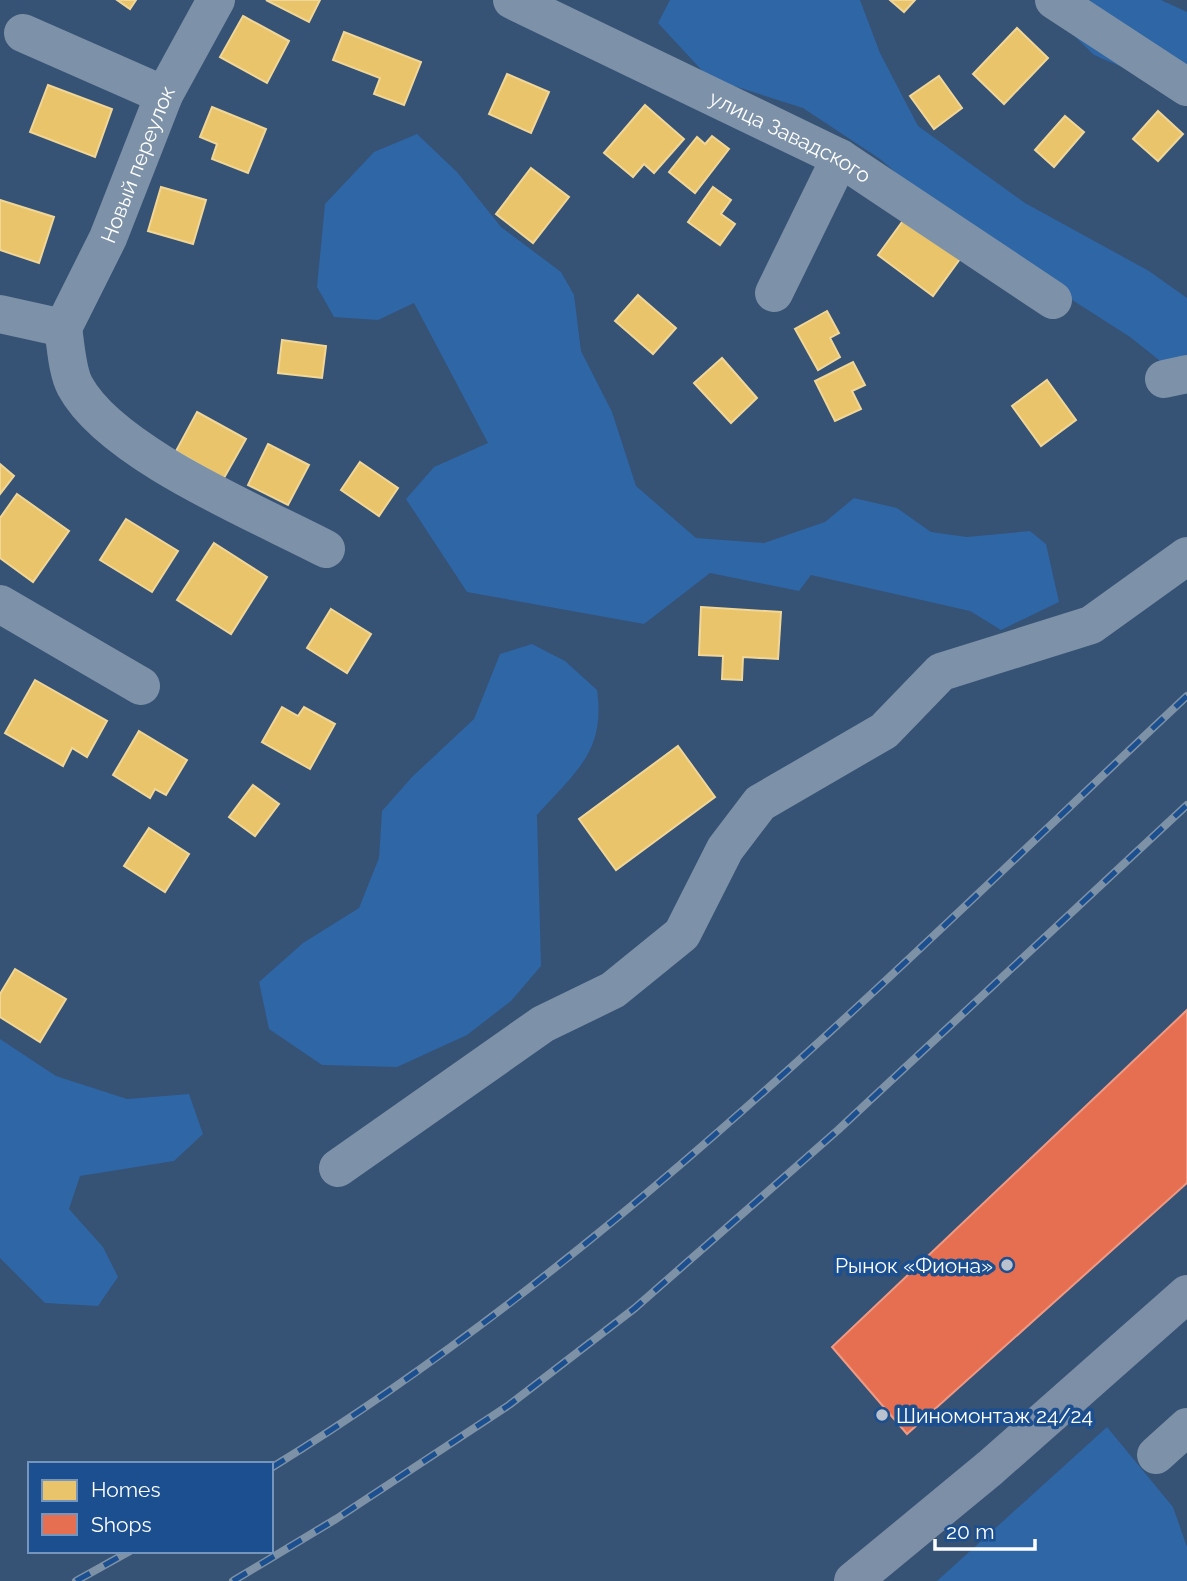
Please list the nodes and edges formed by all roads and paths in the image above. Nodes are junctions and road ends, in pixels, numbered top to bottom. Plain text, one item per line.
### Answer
1 (216, 0) edge
2 (512, 0) edge
3 (1054, 0) edge
4 (23, 33) dead end
5 (1187, 87) edge
6 (164, 95) junction
7 (840, 159) junction
8 (774, 293) dead end
9 (1053, 300) dead end
10 (0, 314) edge
11 (63, 328) junction
12 (326, 549) dead end
13 (1187, 556) edge
14 (0, 604) edge
15 (141, 685) dead end
16 (338, 1168) dead end
17 (1187, 1294) edge
18 (1187, 1427) edge
19 (1156, 1455) dead end
20 (853, 1581) edge

1 - 6 street, Новый переулок
2 - 7 street, улица Завадского
3 - 5 street
4 - 6 street
6 - 11 street, Новый переулок
7 - 8 street
7 - 9 street, улица Завадского
10 - 11 street
11 - 12 street
13 - 16 street
14 - 15 street
17 - 20 main road
18 - 19 street

